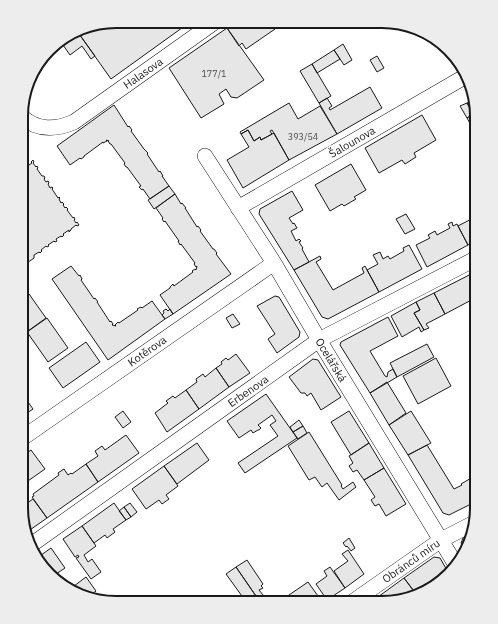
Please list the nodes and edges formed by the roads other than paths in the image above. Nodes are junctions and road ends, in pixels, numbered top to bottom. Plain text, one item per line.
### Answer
1 (206, 28) edge
2 (461, 79) edge
3 (28, 123) edge
4 (205, 156) dead end
5 (238, 208) junction
6 (470, 262) edge
7 (274, 263) junction
8 (319, 340) junction
9 (28, 434) edge
10 (468, 526) edge
11 (441, 540) junction
12 (35, 542) edge
13 (453, 560) edge
14 (361, 596) edge

1 - 3 street, Halasova
2 - 5 street, Šalounova
4 - 5 street, Ocelářská
5 - 7 street, Ocelářská
6 - 8 street, Erbenova
7 - 8 street, Ocelářská
7 - 9 street, Kotěrova
8 - 11 street, Ocelářská
8 - 12 street, Erbenova
10 - 11 street, Obránců míru
11 - 13 street, Ocelářská
11 - 14 street, Obránců míru

